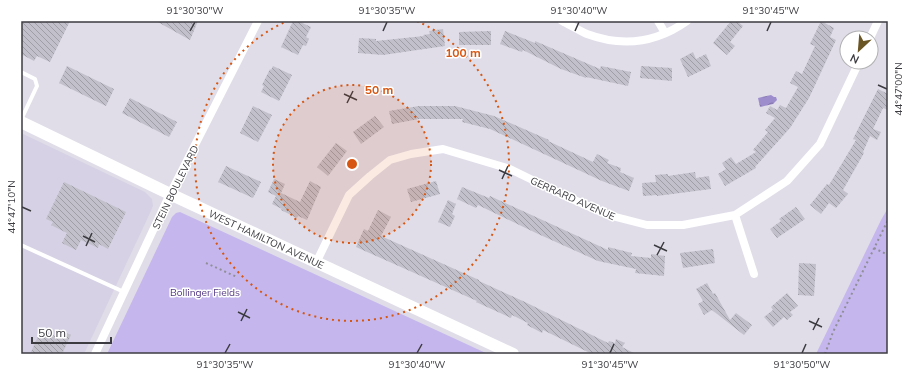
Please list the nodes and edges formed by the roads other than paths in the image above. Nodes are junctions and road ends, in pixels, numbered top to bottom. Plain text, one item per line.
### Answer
1 (258, 21) edge
2 (562, 21) edge
3 (658, 21) edge
4 (687, 21) edge
5 (665, 33) junction
6 (855, 70) edge
7 (21, 72) edge
8 (21, 121) edge
9 (170, 194) junction
10 (735, 215) junction
11 (21, 245) edge
12 (316, 263) junction
13 (754, 274) dead end
14 (124, 292) junction
15 (95, 354) edge
16 (514, 354) edge

1 - 9 street, STEIN BOULEVARD
2 - 5 street
3 - 5 street
4 - 5 street
6 - 10 street, GERRARD AVENUE
7 - 8 lane
8 - 9 street, WEST HAMILTON AVENUE
9 - 12 street, WEST HAMILTON AVENUE
9 - 14 street, STEIN BOULEVARD
10 - 12 street, GERRARD AVENUE
10 - 13 street
11 - 14 lane
12 - 16 street, WEST HAMILTON AVENUE
14 - 15 street, STEIN BOULEVARD

